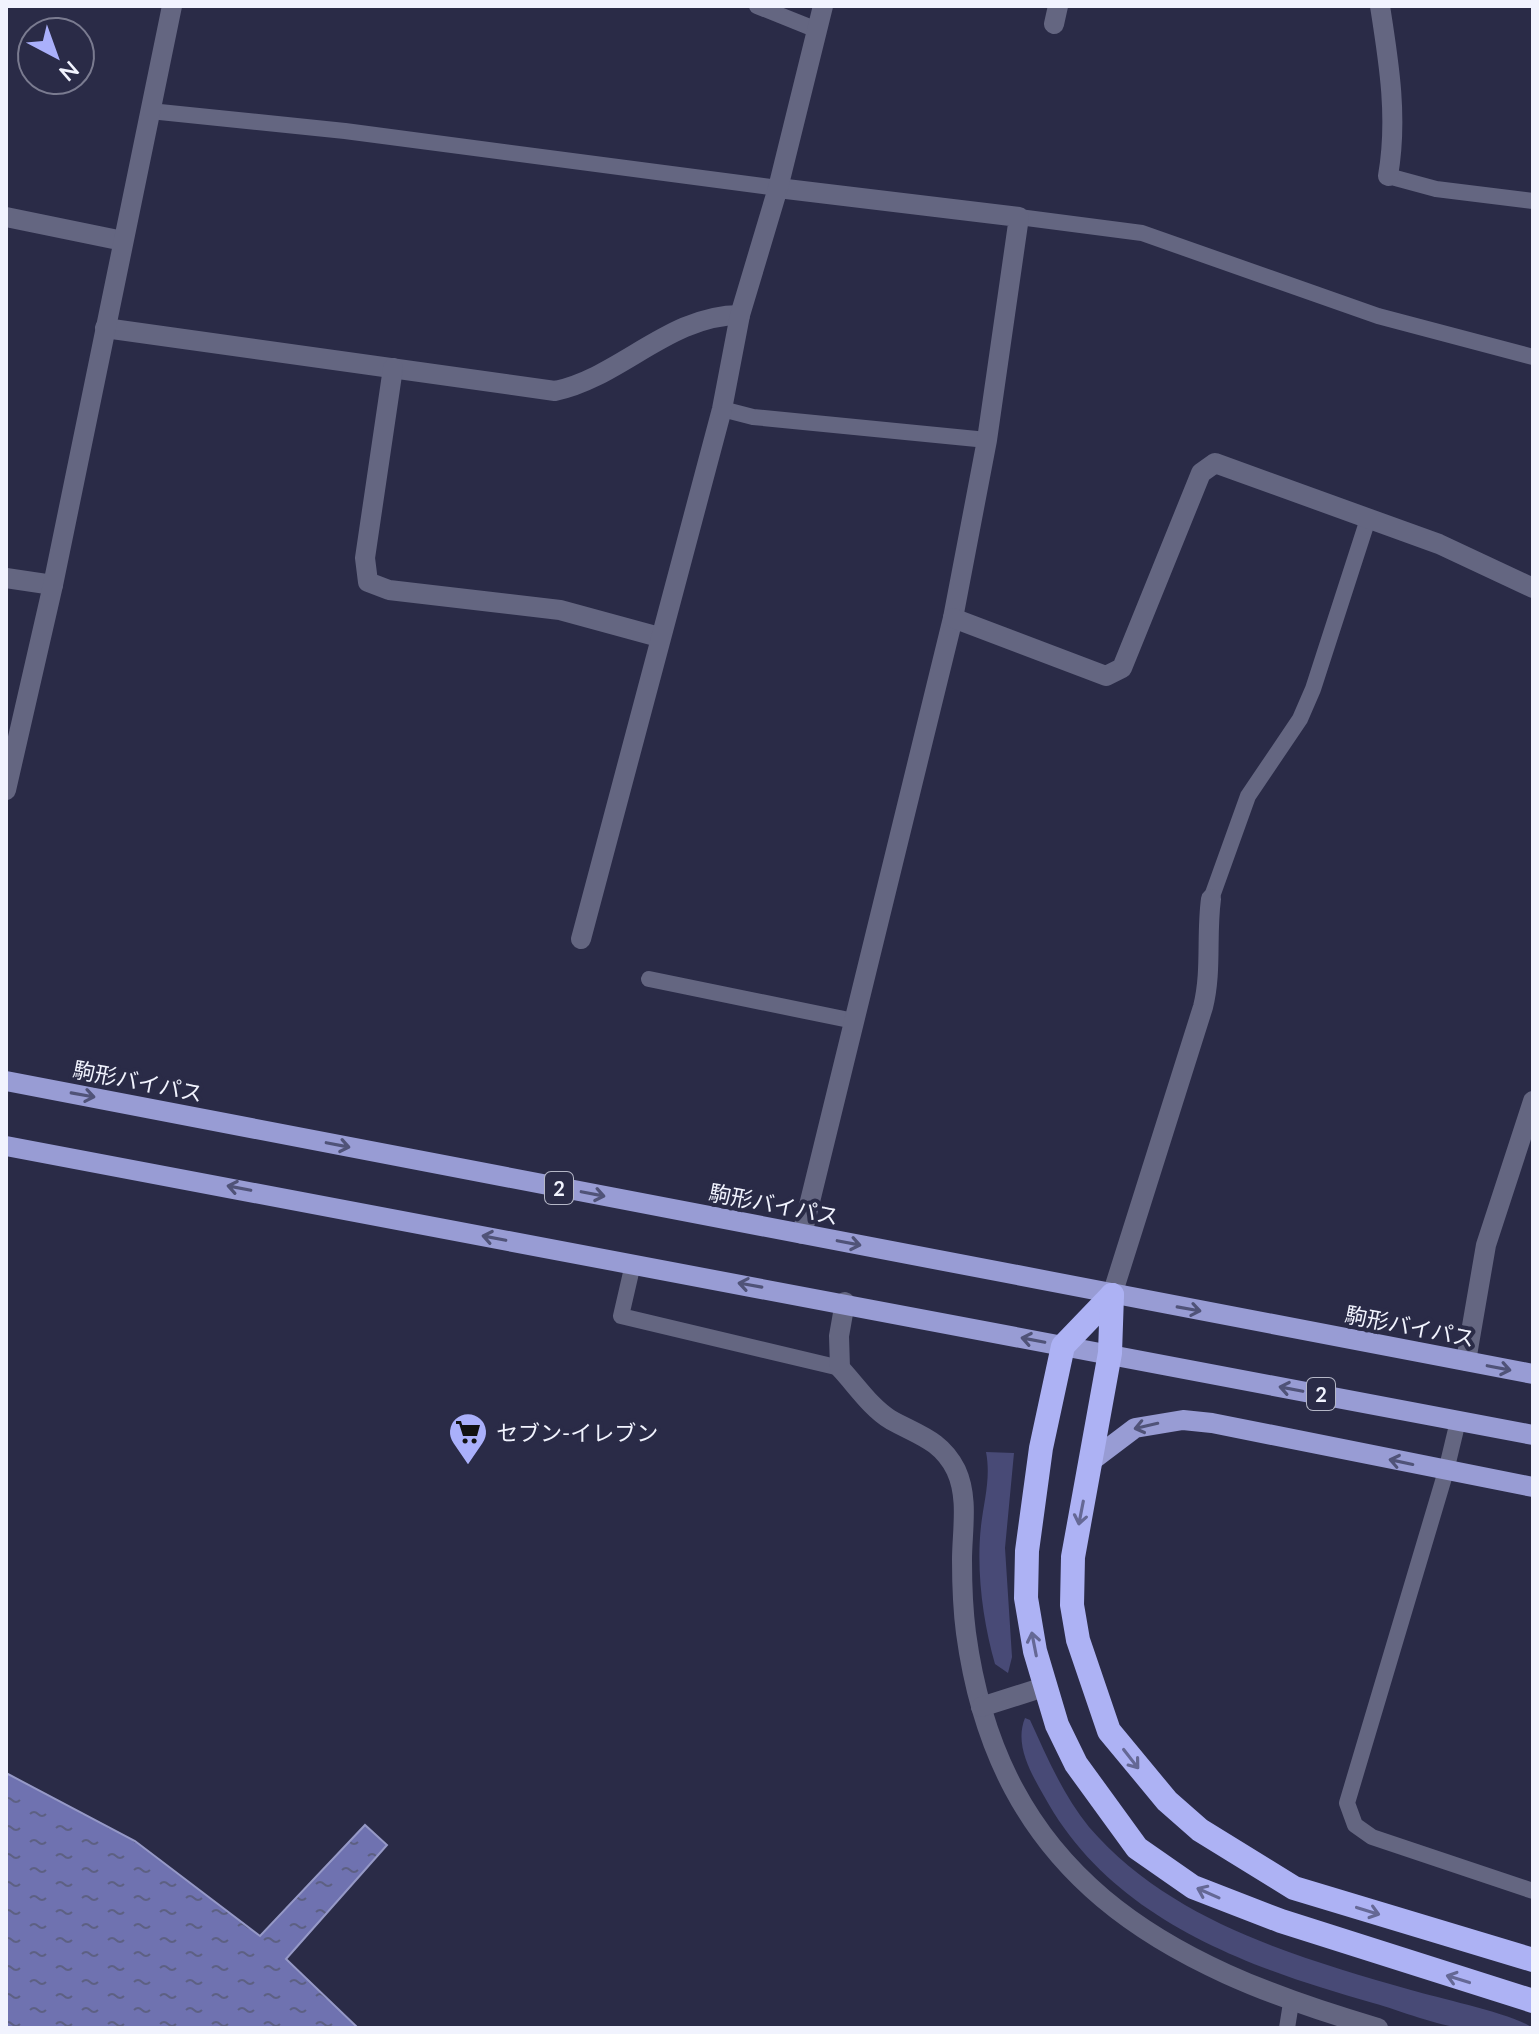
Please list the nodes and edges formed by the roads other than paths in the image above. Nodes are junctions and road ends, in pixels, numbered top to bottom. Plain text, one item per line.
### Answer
1 (172, 6) edge
2 (757, 6) edge
3 (823, 6) edge
4 (1380, 6) edge
5 (817, 30) junction
6 (150, 111) junction
7 (1388, 176) joint
8 (778, 188) junction
9 (1533, 201) edge
10 (6, 217) edge
11 (1019, 217) junction
12 (123, 241) junction
13 (740, 315) junction
14 (105, 328) junction
15 (1533, 357) edge
16 (393, 368) junction
17 (722, 409) junction
18 (987, 440) junction
19 (1368, 519) junction
20 (6, 578) edge
21 (53, 585) junction
22 (1533, 588) edge
23 (953, 618) junction
24 (659, 637) junction
25 (6, 790) edge
26 (1211, 899) joint
27 (581, 939) dead end
28 (649, 979) dead end
29 (854, 1021) junction
30 (6, 1081) edge
31 (1533, 1101) edge
32 (6, 1146) edge
33 (802, 1234) junction
34 (633, 1264) junction
35 (1112, 1295) junction
36 (845, 1302) junction
37 (1063, 1346) junction
38 (1110, 1353) junction
39 (1466, 1361) junction
40 (840, 1368) junction
41 (1533, 1374) edge
42 (1458, 1421) junction
43 (1533, 1435) edge
44 (1090, 1462) junction
45 (1446, 1471) junction
46 (1533, 1487) edge
47 (1044, 1687) junction
48 (981, 1707) junction
49 (1533, 1891) edge
50 (1533, 1960) edge
51 (1533, 2001) edge
52 (1291, 2003) junction
53 (1287, 2028) edge
54 (1378, 2028) edge

1 - 6 street
2 - 5 lane
3 - 5 street
4 - 7 street
5 - 8 street
6 - 8 lane
6 - 12 street
7 - 9 lane
8 - 11 street
8 - 13 street
10 - 12 street
11 - 15 lane
11 - 18 street
12 - 14 street
13 - 16 street
13 - 17 street
14 - 16 street
14 - 21 street
16 - 24 street
17 - 18 lane
17 - 24 street
18 - 23 street
19 - 22 street
19 - 23 street
19 - 26 lane
20 - 21 street
21 - 25 street
23 - 29 street
24 - 27 street
26 - 35 street
28 - 29 lane
29 - 33 street
30 -> 33 main road, 駒形バイパス / 2
31 - 39 street
34 -> 32 main road, 2
33 -> 35 main road, 駒形バイパス / 2
36 -> 34 main road, 2
34 - 40 lane
35 - 37 highway
35 - 38 highway
35 -> 39 main road, 駒形バイパス / 2
37 -> 36 main road, 2
36 - 40 street
37 - 38 main road, 2
47 -> 37 highway
42 -> 38 main road, 2
38 - 44 highway
39 -> 41 main road, 駒形バイパス / 2
40 - 48 street
42 - 43 main road, 2
42 - 45 lane
45 -> 44 main road
44 -> 50 highway
45 - 46 main road
45 - 49 lane
47 - 48 street
51 -> 47 highway
48 - 52 street
52 - 53 lane
52 - 54 street

